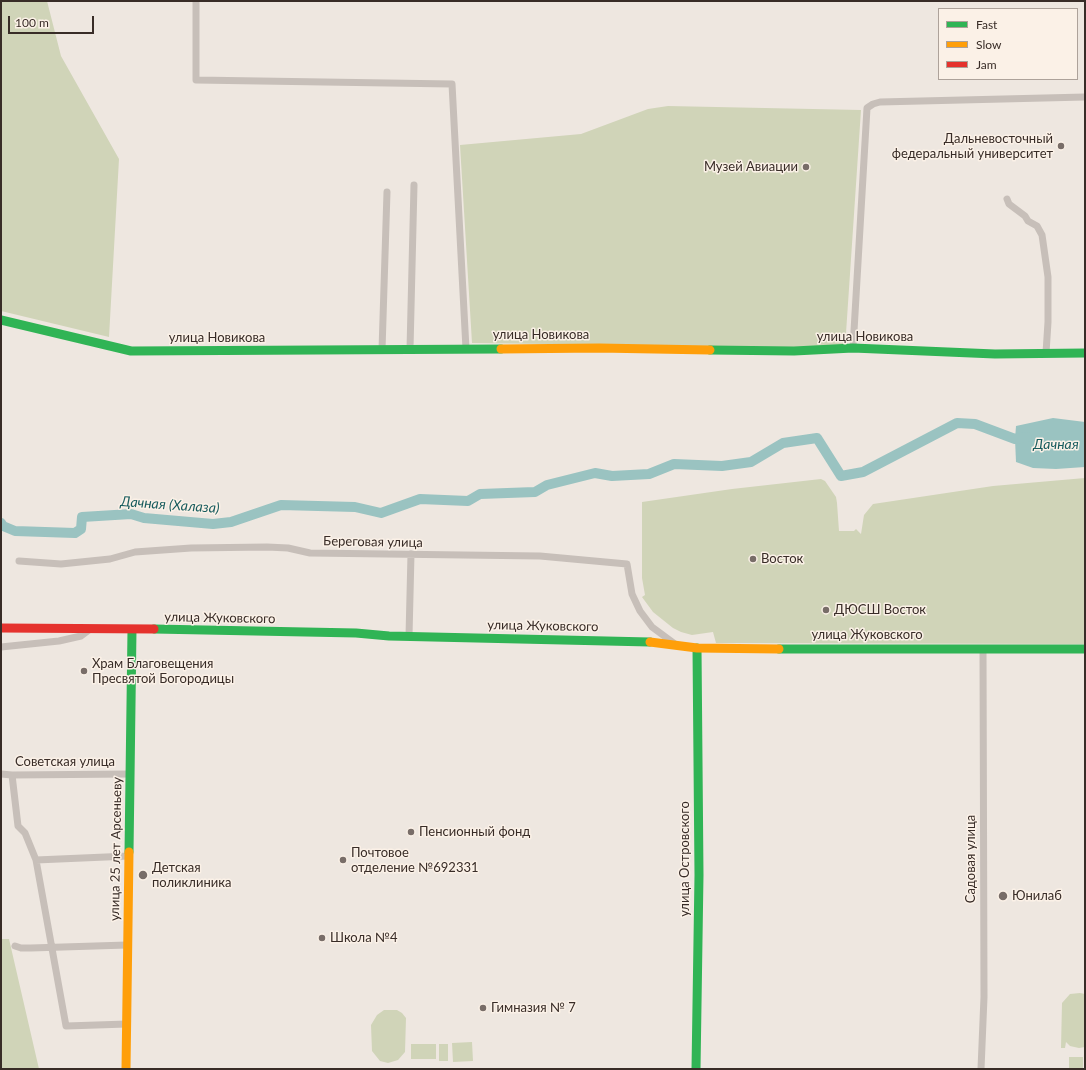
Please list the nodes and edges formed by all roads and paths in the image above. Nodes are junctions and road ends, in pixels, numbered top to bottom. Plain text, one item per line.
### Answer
1 (196, 1) edge
2 (1085, 97) edge
3 (414, 185) dead end
4 (387, 192) dead end
5 (1007, 199) dead end
6 (1, 320) edge
7 (466, 348) junction
8 (853, 348) junction
9 (410, 349) junction
10 (382, 350) junction
11 (1046, 352) junction
12 (1085, 353) edge
13 (411, 554) junction
14 (19, 561) dead end
15 (1, 628) edge
16 (90, 630) junction
17 (132, 630) junction
18 (409, 636) junction
19 (678, 646) junction
20 (1, 647) edge
21 (697, 648) junction
22 (983, 649) junction
23 (1085, 649) edge
24 (1, 774) edge
25 (130, 774) junction
26 (12, 775) junction
27 (129, 856) junction
28 (36, 860) junction
29 (127, 945) junction
30 (15, 946) dead end
31 (51, 948) junction
32 (127, 1024) junction
33 (126, 1069) edge
34 (696, 1069) edge
35 (981, 1069) edge

1 - 7 street
2 - 8 street
3 - 9 street
4 - 10 street
5 - 11 street
6 - 10 main road, улица Новикова
7 - 8 main road, улица Новикова
7 - 9 main road, улица Новикова
8 - 11 main road, улица Новикова
9 - 10 main road, улица Новикова
11 - 12 main road, улица Новикова
13 - 14 street, Береговая улица
13 - 18 street
13 - 19 street, Береговая улица
15 - 16 main road, улица Жуковского
16 - 17 main road, улица Жуковского
16 - 20 street
17 - 18 main road, улица Жуковского
17 - 25 main road, улица 25 лет Арсеньеву
18 - 19 main road, улица Жуковского
19 - 21 main road, улица Жуковского
21 - 22 main road, улица Жуковского
21 - 34 main road, улица Островского
22 - 23 main road, улица Жуковского
22 - 35 street, Садовая улица
24 - 26 street, Советская улица
25 - 26 street, Советская улица
25 - 27 main road, улица 25 лет Арсеньеву
26 - 28 street
27 - 28 street
27 - 29 main road, улица 25 лет Арсеньеву
28 - 31 street
29 - 31 street
29 - 32 main road, улица 25 лет Арсеньеву
30 - 31 street
31 - 32 street
32 - 33 main road, улица 25 лет Арсеньеву

